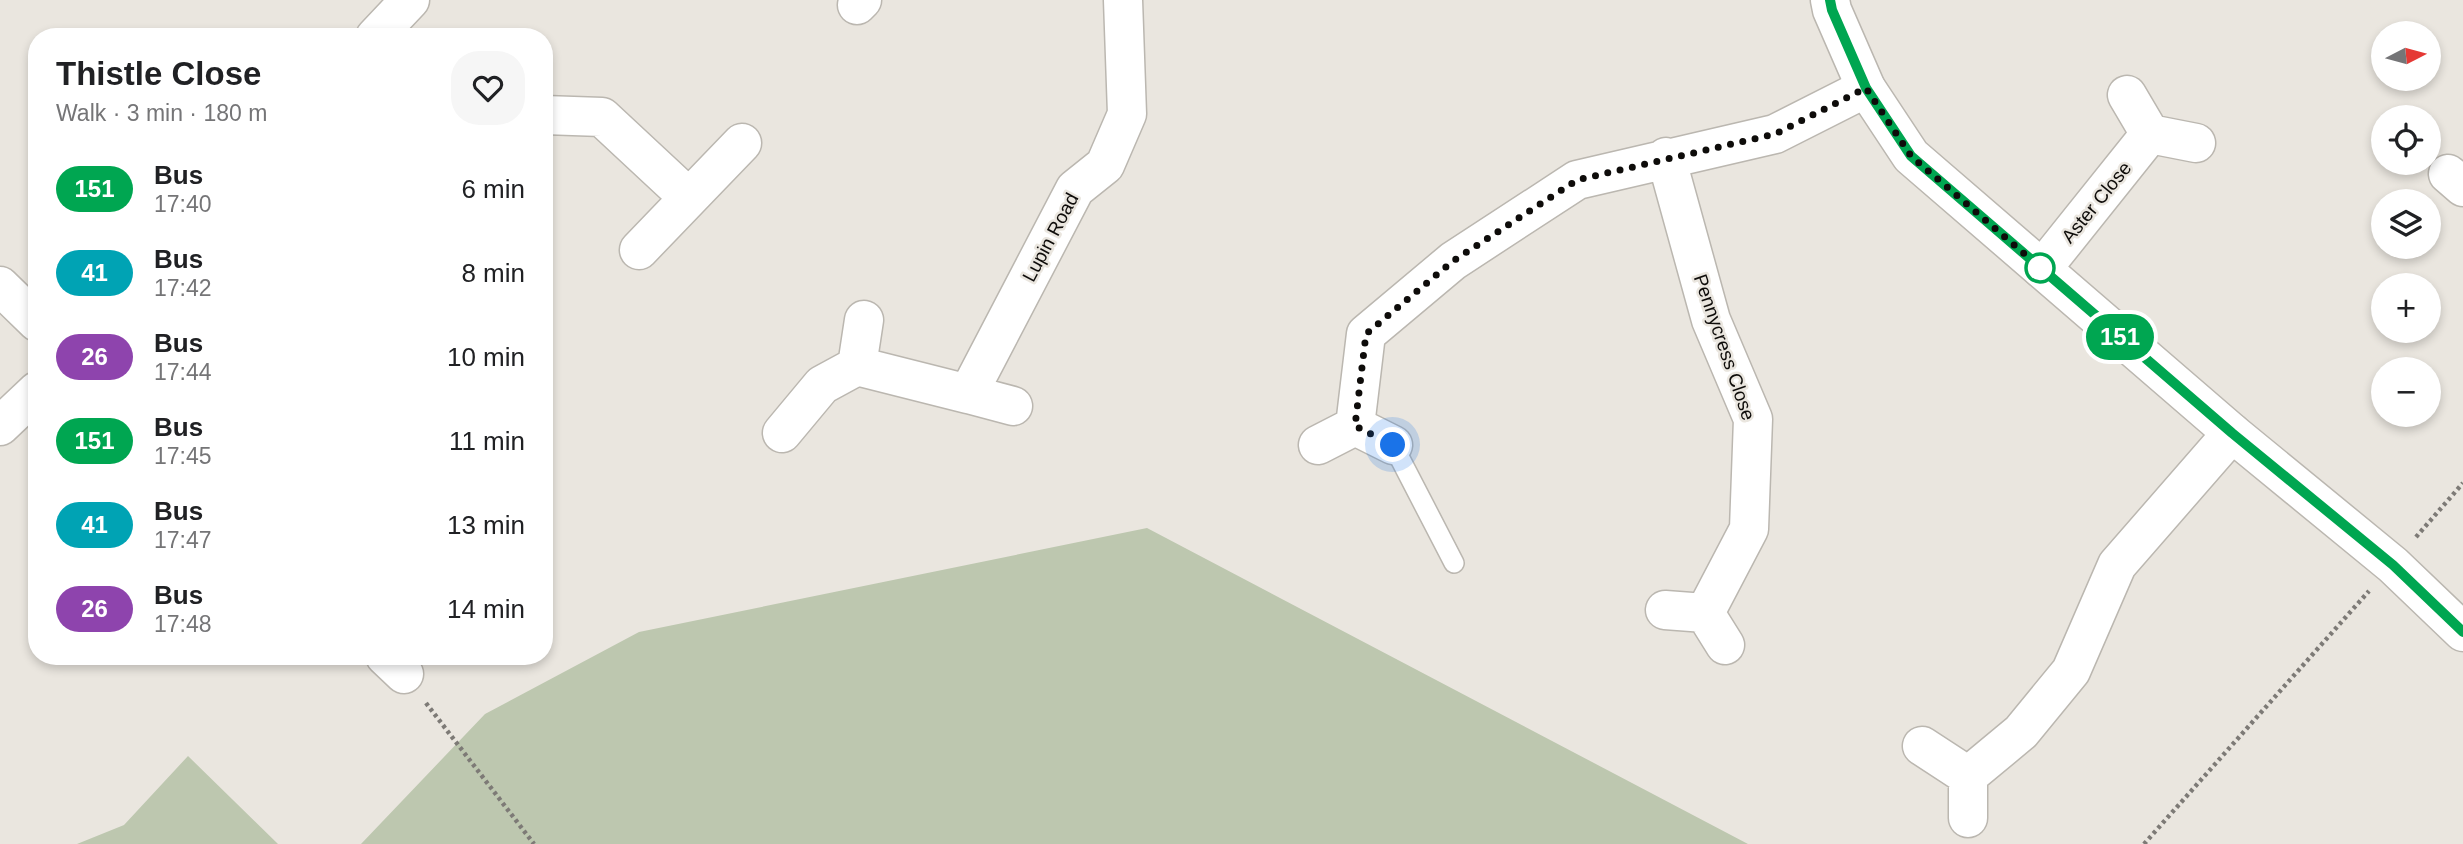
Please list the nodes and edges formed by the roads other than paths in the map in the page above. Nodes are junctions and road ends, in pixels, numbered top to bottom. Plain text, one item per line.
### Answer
1 (410, 0) edge
2 (1123, 0) edge
3 (1830, 0) edge
4 (383, 28) edge
5 (1866, 88) junction
6 (2127, 95) dead end
7 (553, 115) edge
8 (2150, 134) junction
9 (741, 143) dead end
10 (2196, 143) dead end
11 (1667, 157) junction
12 (688, 198) junction
13 (639, 250) dead end
14 (2042, 269) junction
15 (0, 286) edge
16 (28, 313) edge
17 (864, 320) dead end
18 (857, 366) junction
19 (968, 394) junction
20 (28, 400) edge
21 (1013, 406) dead end
22 (0, 426) edge
23 (1355, 426) junction
24 (782, 433) dead end
25 (2232, 433) junction
26 (1318, 445) dead end
27 (1393, 445) joint
28 (1454, 563) dead end
29 (1665, 610) dead end
30 (1706, 613) junction
31 (2463, 632) edge
32 (1726, 645) dead end
33 (1922, 746) dead end
34 (1968, 776) junction
35 (1968, 818) dead end

1 - 4 street
2 - 19 street, Lupin Road
3 - 5 street
5 - 11 street
5 - 14 street
6 - 8 street
7 - 12 street
8 - 10 street
8 - 14 street, Aster Close
9 - 12 street
11 - 23 street
11 - 30 street, Pennycress Close
12 - 13 street
14 - 25 street
15 - 16 street
17 - 18 street
18 - 19 street
18 - 24 street
19 - 21 street
20 - 22 street
23 - 26 street
23 - 27 street
25 - 31 street
25 - 34 street
27 - 28 lane
29 - 30 street
30 - 32 street
33 - 34 street
34 - 35 street

